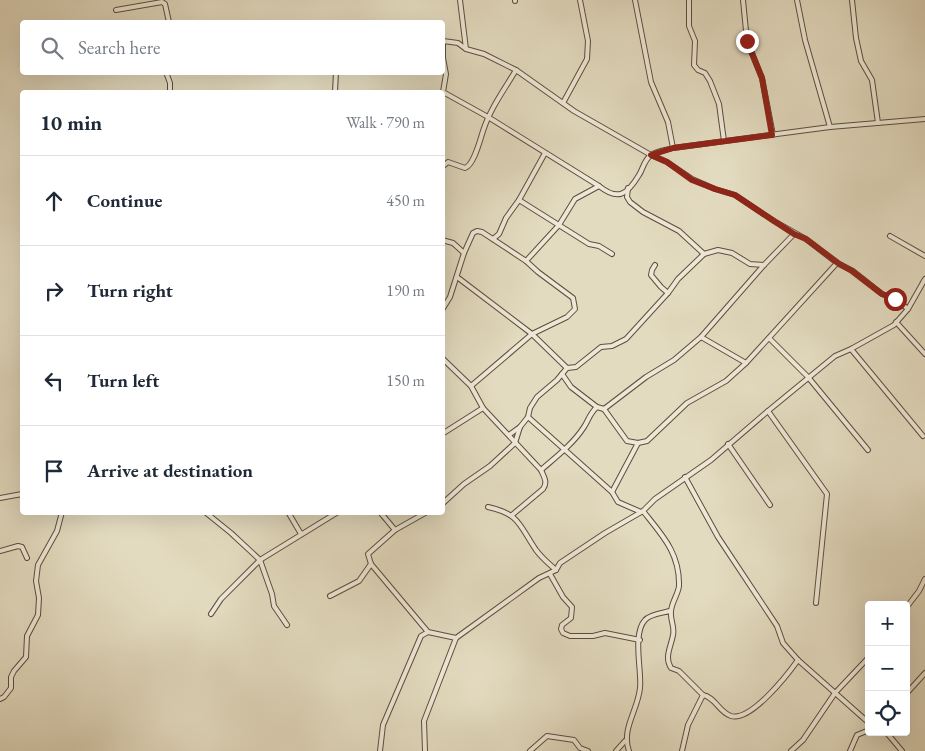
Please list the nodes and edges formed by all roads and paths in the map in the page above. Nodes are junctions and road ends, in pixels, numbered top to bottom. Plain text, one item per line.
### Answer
1 (460, 0) edge
2 (580, 0) edge
3 (635, 0) edge
4 (689, 0) edge
5 (742, 0) edge
6 (797, 0) edge
7 (852, 0) edge
8 (116, 10) dead end
9 (169, 20) edge
10 (445, 41) edge
11 (466, 48) junction
12 (445, 69) edge
13 (516, 70) junction
14 (167, 75) edge
15 (336, 75) edge
16 (170, 90) edge
17 (335, 90) edge
18 (443, 90) edge
19 (445, 94) edge
20 (563, 103) junction
21 (488, 117) junction
22 (925, 119) edge
23 (878, 123) junction
24 (830, 127) junction
25 (772, 135) junction
26 (724, 141) junction
27 (673, 148) junction
28 (545, 153) junction
29 (651, 155) junction
30 (445, 164) edge
31 (599, 186) junction
32 (628, 188) junction
33 (519, 200) junction
34 (559, 226) junction
35 (794, 234) junction
36 (890, 236) dead end
37 (493, 239) junction
38 (445, 241) edge
39 (464, 253) junction
40 (612, 254) dead end
41 (704, 254) junction
42 (925, 256) edge
43 (526, 261) junction
44 (838, 263) junction
45 (655, 265) dead end
46 (764, 265) junction
47 (457, 277) junction
48 (925, 279) edge
49 (668, 293) junction
50 (445, 306) edge
51 (908, 309) junction
52 (896, 322) junction
53 (532, 334) junction
54 (701, 337) junction
55 (769, 338) junction
56 (851, 349) junction
57 (925, 354) edge
58 (445, 361) edge
59 (746, 363) junction
60 (568, 368) junction
61 (562, 374) junction
62 (808, 377) junction
63 (471, 386) junction
64 (597, 407) junction
65 (483, 408) junction
66 (604, 409) junction
67 (768, 410) junction
68 (528, 417) junction
69 (520, 427) junction
70 (445, 432) edge
71 (509, 435) junction
72 (923, 436) dead end
73 (515, 442) junction
74 (638, 444) junction
75 (728, 444) junction
76 (564, 450) junction
77 (868, 450) dead end
78 (541, 470) junction
79 (685, 477) junction
80 (612, 492) junction
81 (20, 494) edge
82 (0, 498) edge
83 (445, 501) edge
84 (770, 505) dead end
85 (488, 507) dead end
86 (642, 512) junction
87 (61, 515) edge
88 (209, 515) edge
89 (290, 515) edge
90 (333, 515) edge
91 (382, 515) edge
92 (422, 515) edge
93 (512, 515) junction
94 (395, 530) junction
95 (301, 534) junction
96 (0, 551) edge
97 (27, 558) dead end
98 (260, 560) junction
99 (370, 564) junction
100 (556, 570) junction
101 (550, 574) junction
102 (925, 579) edge
103 (330, 596) dead end
104 (816, 603) dead end
105 (910, 603) edge
106 (670, 611) junction
107 (211, 614) dead end
108 (287, 625) dead end
109 (428, 632) junction
110 (456, 638) junction
111 (640, 640) junction
112 (798, 660) junction
113 (865, 662) edge
114 (925, 673) edge
115 (909, 691) edge
116 (835, 693) junction
117 (703, 695) junction
118 (0, 699) edge
119 (865, 719) edge
120 (865, 732) edge
121 (889, 736) edge
122 (625, 741) junction
123 (380, 751) edge
124 (425, 751) edge
125 (530, 751) edge
126 (588, 751) edge
127 (616, 751) edge
128 (629, 751) edge
129 (682, 751) edge
130 (791, 751) edge
131 (850, 751) edge
132 (902, 751) edge

1 - 11 street
2 - 20 street
3 - 27 street
4 - 26 street
5 - 25 street
6 - 24 street
7 - 23 street
8 - 9 street
10 - 11 street
11 - 13 street
12 - 18 street
13 - 20 street
13 - 21 street
14 - 16 street
15 - 17 street
19 - 21 street
20 - 29 street
21 - 28 street
21 - 30 street
22 - 23 street
23 - 24 street
24 - 25 street
25 - 26 street
26 - 27 street
27 - 29 street
28 - 31 street
28 - 33 street
29 - 32 street
29 - 35 street
31 - 32 street
31 - 34 street
32 - 41 street
33 - 34 street
33 - 37 street
34 - 40 street
34 - 43 street
35 - 44 street
35 - 46 street
36 - 42 street
37 - 39 street
37 - 43 street
38 - 39 street
39 - 47 street
41 - 46 street
41 - 49 street
43 - 53 street
44 - 51 street
44 - 55 street
45 - 49 street
46 - 54 street
47 - 50 street
47 - 53 street
48 - 51 street
49 - 60 street
51 - 52 street
52 - 56 street
52 - 57 street
53 - 60 street
53 - 63 street
54 - 59 street
54 - 66 street
55 - 59 street
55 - 62 street
56 - 62 street
56 - 72 street
58 - 63 street
59 - 74 street
60 - 61 street
61 - 64 street
61 - 68 street
62 - 67 street
62 - 77 street
63 - 65 street
64 - 66 street
64 - 76 street
65 - 70 street
65 - 71 street
66 - 74 street
67 - 75 street
67 - 104 street
68 - 69 street
68 - 76 street
69 - 71 street
69 - 73 street
71 - 73 street
73 - 78 street
73 - 83 street
74 - 80 street
75 - 79 street
75 - 84 street
76 - 78 street
76 - 80 street
78 - 93 street
79 - 86 street
79 - 112 street
80 - 86 street
81 - 82 street
85 - 93 street
86 - 100 street
86 - 106 street
87 - 118 street
88 - 98 street
89 - 95 street
90 - 95 street
91 - 94 street
92 - 94 street
93 - 100 street
94 - 99 street
95 - 98 street
96 - 97 street
98 - 107 street
98 - 108 street
99 - 103 street
99 - 109 street
100 - 101 street
101 - 110 street
101 - 111 street
102 - 105 street
106 - 111 street
106 - 117 street
109 - 110 street
109 - 123 street
110 - 124 street
111 - 122 street
112 - 116 street
112 - 117 street
113 - 116 street
114 - 115 street
116 - 119 street
116 - 130 street
117 - 129 street
120 - 131 street
121 - 132 street
122 - 127 street
122 - 128 street
125 - 126 street

